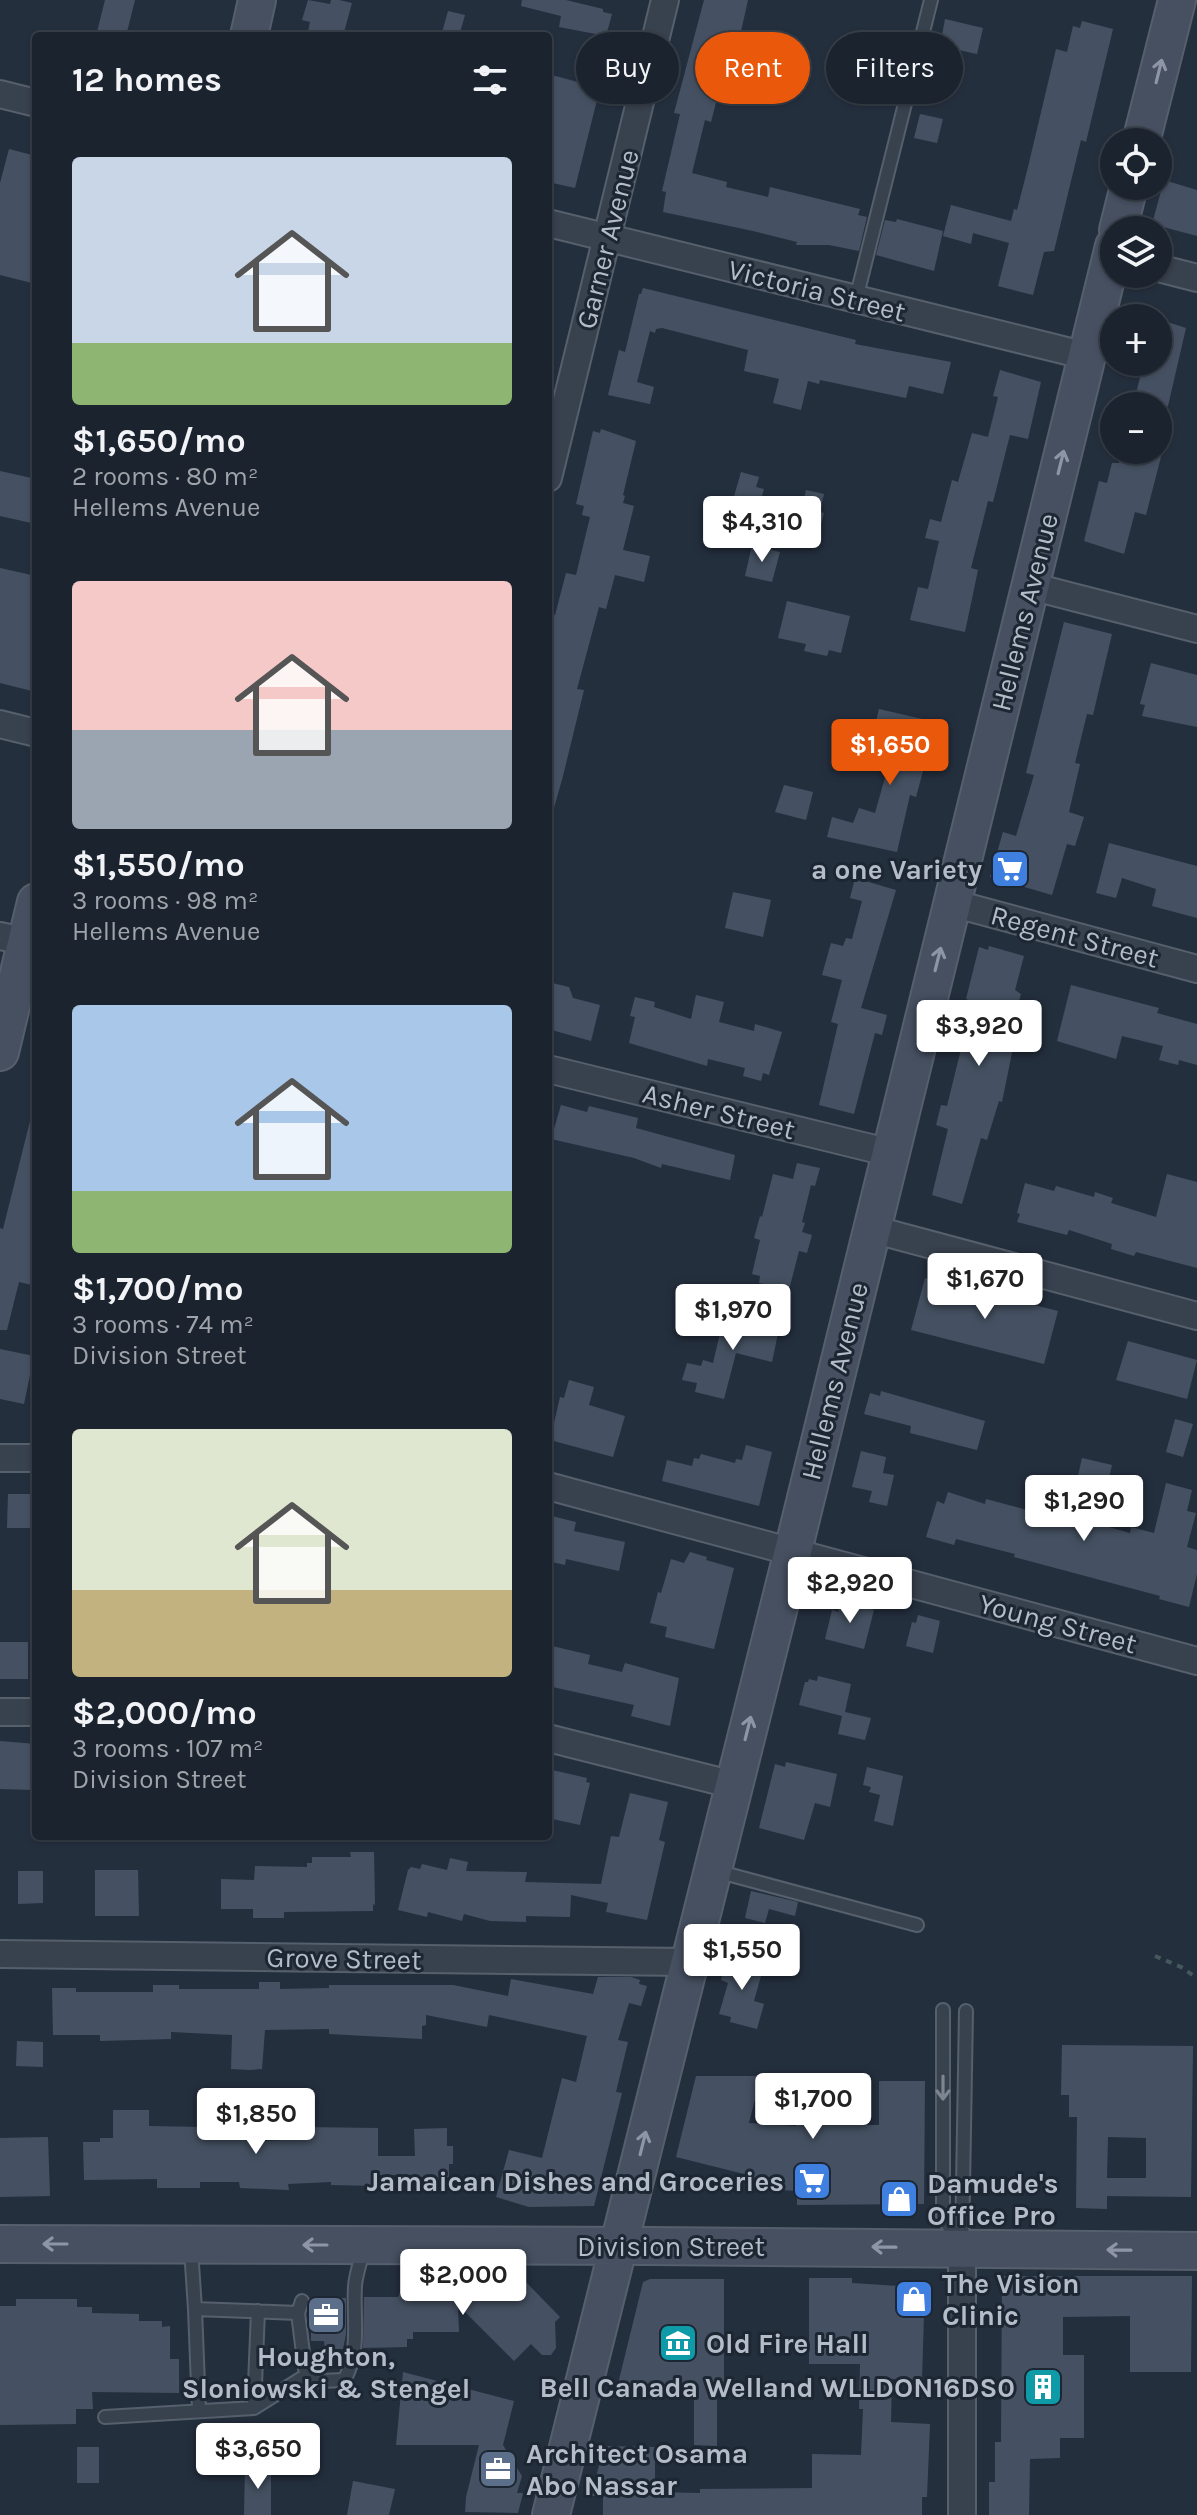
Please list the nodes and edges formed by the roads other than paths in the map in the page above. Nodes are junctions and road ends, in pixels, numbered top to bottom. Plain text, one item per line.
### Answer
1 (257, 0) edge
2 (665, 0) edge
3 (931, 0) edge
4 (1177, 0) edge
5 (250, 32) edge
6 (0, 94) edge
7 (32, 102) edge
8 (1145, 128) edge
9 (552, 224) edge
10 (608, 237) junction
11 (1172, 272) edge
12 (1197, 278) edge
13 (1104, 288) edge
14 (856, 300) junction
15 (1087, 356) junction
16 (552, 462) edge
17 (1030, 586) junction
18 (1197, 629) edge
19 (0, 724) edge
20 (32, 732) edge
21 (952, 903) junction
22 (32, 912) edge
23 (21, 940) edge
24 (1197, 969) edge
25 (0, 1052) edge
26 (552, 1070) edge
27 (891, 1153) junction
28 (872, 1229) junction
29 (1197, 1316) edge
30 (0, 1458) edge
31 (32, 1458) edge
32 (552, 1487) edge
33 (793, 1551) junction
34 (1197, 1661) edge
35 (0, 1712) edge
36 (32, 1712) edge
37 (552, 1739) edge
38 (734, 1785) junction
39 (712, 1870) junction
40 (917, 1925) dead end
41 (0, 1954) edge
42 (689, 1962) junction
43 (943, 2010) dead end
44 (966, 2011) dead end
45 (0, 2244) edge
46 (191, 2244) junction
47 (365, 2245) junction
48 (617, 2245) junction
49 (962, 2248) junction
50 (1197, 2251) edge
51 (195, 2309) junction
52 (258, 2311) junction
53 (310, 2373) junction
54 (254, 2408) junction
55 (199, 2411) junction
56 (105, 2417) dead end
57 (551, 2515) edge
58 (962, 2515) edge

1 - 5 street
2 - 10 street, Garner Avenue
3 - 14 lane
8 -> 4 street
6 - 7 street
9 - 10 street, Victoria Street
10 - 14 street, Victoria Street
10 - 16 street, Garner Avenue
11 - 12 street
13 - 15 street, Hellems Avenue
14 - 15 street, Victoria Street
17 -> 15 street, Hellems Avenue
17 - 18 street
17 - 21 street, Hellems Avenue
19 - 20 street
21 - 24 street, Regent Street
27 -> 21 street, Hellems Avenue
22 - 23 street
23 - 25 street
26 - 27 street, Asher Street
27 - 28 street, Hellems Avenue
28 - 29 street
28 - 33 street, Hellems Avenue
30 - 31 street
32 - 33 street, Young Street
33 - 34 street, Young Street
38 -> 33 street, Hellems Avenue
35 - 36 street
37 - 38 street
38 - 39 street, Hellems Avenue
39 - 40 lane
39 - 42 street, Hellems Avenue
41 - 42 street, Grove Street
48 -> 42 street, Hellems Avenue
43 -> 49 lane
44 - 49 lane
46 -> 45 street, Division Street
47 -> 46 street, Division Street
46 - 51 lane
47 - 48 street, Division Street
47 - 53 lane
49 -> 48 street, Division Street
48 - 57 street, Hellems Avenue
50 -> 49 street, Division Street
49 - 58 street
51 - 52 lane
51 - 55 lane
52 - 53 lane
52 - 54 lane
53 - 54 lane
54 - 55 lane
55 - 56 lane

